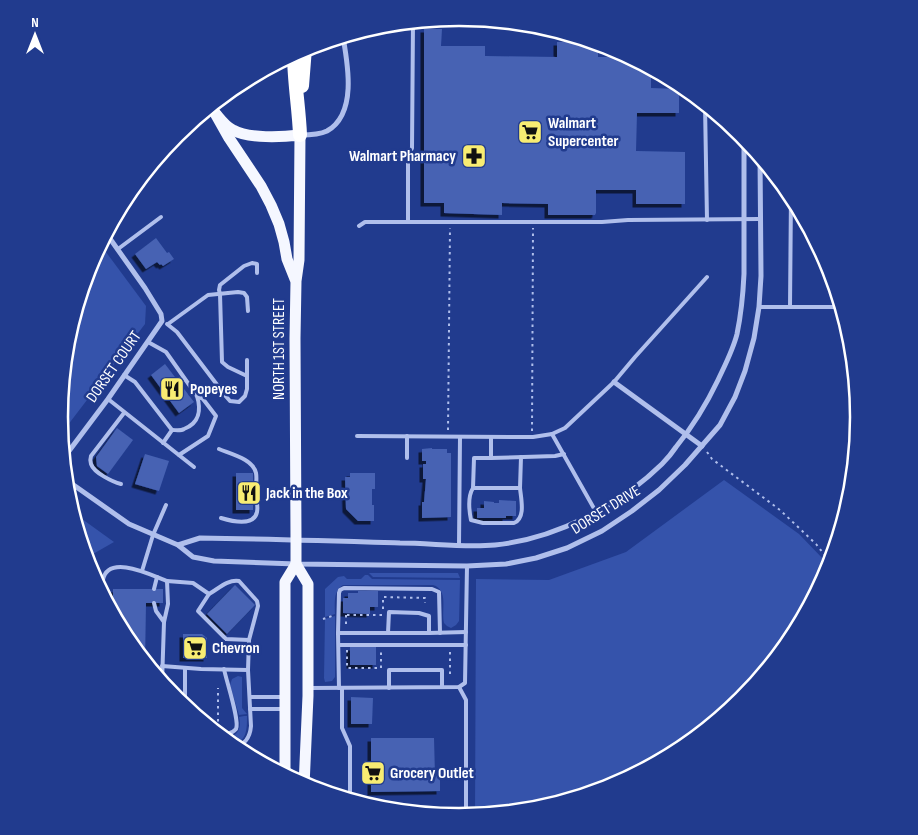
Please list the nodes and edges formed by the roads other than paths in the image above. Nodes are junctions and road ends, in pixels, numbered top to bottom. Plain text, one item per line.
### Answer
1 (413, 29) edge
2 (344, 44) edge
3 (304, 58) edge
4 (294, 63) edge
5 (214, 112) edge
6 (215, 112) edge
7 (299, 114) junction
8 (705, 114) edge
9 (300, 134) junction
10 (744, 150) edge
11 (382, 155) dead end
12 (408, 156) junction
13 (760, 168) edge
14 (791, 211) edge
15 (161, 217) dead end
16 (744, 219) junction
17 (760, 219) junction
18 (707, 220) junction
19 (408, 222) junction
20 (359, 226) dead end
21 (111, 239) edge
22 (118, 249) junction
23 (257, 272) dead end
24 (707, 278) dead end
25 (296, 281) junction
26 (220, 294) junction
27 (758, 306) junction
28 (790, 307) junction
29 (834, 307) edge
30 (248, 311) dead end
31 (165, 323) junction
32 (148, 342) junction
33 (247, 360) dead end
34 (124, 375) junction
35 (247, 376) junction
36 (614, 382) junction
37 (218, 386) dead end
38 (224, 393) dead end
39 (197, 396) junction
40 (108, 399) junction
41 (124, 413) junction
42 (172, 430) junction
43 (552, 434) junction
44 (686, 434) junction
45 (357, 436) dead end
46 (407, 436) junction
47 (460, 437) junction
48 (491, 437) junction
49 (163, 443) junction
50 (702, 446) junction
51 (70, 450) edge
52 (219, 450) dead end
53 (564, 454) junction
54 (179, 455) junction
55 (521, 457) junction
56 (407, 458) dead end
57 (490, 458) junction
58 (194, 467) dead end
59 (121, 484) dead end
60 (74, 485) edge
61 (474, 488) junction
62 (520, 488) junction
63 (256, 490) dead end
64 (256, 496) dead end
65 (166, 504) dead end
66 (596, 512) junction
67 (220, 518) dead end
68 (153, 535) junction
69 (296, 540) junction
70 (178, 545) junction
71 (459, 546) junction
72 (296, 564) junction
73 (467, 566) junction
74 (142, 571) junction
75 (157, 577) junction
76 (103, 580) edge
77 (167, 581) junction
78 (154, 589) dead end
79 (209, 594) junction
80 (154, 603) dead end
81 (164, 622) junction
82 (466, 632) junction
83 (338, 633) junction
84 (388, 633) junction
85 (430, 633) junction
86 (440, 633) junction
87 (249, 640) junction
88 (339, 645) junction
89 (466, 645) junction
90 (162, 666) junction
91 (186, 668) junction
92 (224, 669) junction
93 (248, 670) junction
94 (162, 671) edge
95 (442, 687) junction
96 (459, 687) junction
97 (308, 688) junction
98 (341, 688) junction
99 (389, 688) junction
100 (185, 697) edge
101 (250, 697) junction
102 (285, 697) junction
103 (250, 709) junction
104 (285, 709) junction
105 (229, 733) edge
106 (243, 743) edge
107 (284, 767) edge
108 (304, 777) edge
109 (350, 793) edge
110 (466, 809) edge

1 - 12 lane
2 - 9 street
3 - 7 highway
4 - 7 highway
5 - 25 main road
6 - 9 main road
7 - 9 highway
8 - 18 lane
9 - 25 main road, NORTH 1ST STREET
10 - 16 street, DORSET DRIVE
11 - 12 lane
12 - 19 lane
13 - 17 street, DORSET DRIVE
14 - 28 lane
15 - 22 lane
16 - 17 lane
16 - 18 lane
16 - 44 street, DORSET DRIVE
17 - 27 street, DORSET DRIVE
18 - 19 lane
19 - 20 lane
21 - 22 street, DORSET COURT
22 - 31 street, DORSET COURT
23 - 26 lane
24 - 36 lane
25 - 69 main road, NORTH 1ST STREET
26 - 30 lane
26 - 31 lane
26 - 35 lane
27 - 28 lane
27 - 50 street, DORSET DRIVE
28 - 29 lane
31 - 32 street, DORSET COURT
31 - 37 lane
32 - 34 street, DORSET COURT
32 - 39 lane
33 - 35 lane
34 - 40 street, DORSET COURT
34 - 42 lane
35 - 38 lane
36 - 43 lane
36 - 44 street
39 - 42 lane
39 - 54 lane
40 - 41 lane
40 - 51 street, DORSET COURT
41 - 49 lane
41 - 59 lane
42 - 49 lane
43 - 48 lane
43 - 53 lane
44 - 50 street
44 - 66 street, DORSET DRIVE
45 - 46 lane
46 - 47 lane
46 - 56 lane
47 - 48 lane
47 - 71 lane
48 - 57 lane
49 - 54 lane
50 - 73 street, DORSET DRIVE
52 - 63 lane
53 - 55 lane
53 - 66 lane
54 - 58 lane
55 - 57 lane
55 - 62 lane
57 - 61 lane
60 - 68 street, DORSET DRIVE
61 - 62 lane
61 - 62 lane
64 - 67 lane
65 - 68 lane
66 - 71 street, DORSET DRIVE
68 - 70 street, DORSET DRIVE
68 - 74 lane
69 - 70 street, DORSET DRIVE
69 - 71 street, DORSET DRIVE
69 - 72 main road, NORTH 1ST STREET
70 - 72 street, DORSET DRIVE
72 - 73 street, DORSET DRIVE
72 - 97 main road, NORTH 1ST STREET
72 - 102 main road, NORTH 1ST STREET
73 - 82 lane
74 - 75 lane
74 - 76 lane
75 - 77 lane
75 - 78 lane
77 - 79 lane
77 - 81 lane
79 - 87 lane
79 - 87 lane
80 - 81 lane
81 - 90 lane
82 - 86 lane
82 - 89 lane
83 - 84 lane
83 - 86 lane
83 - 88 lane
84 - 85 lane
84 - 85 lane
85 - 86 lane
87 - 93 lane
88 - 89 lane
88 - 98 lane
89 - 96 lane
90 - 91 lane
90 - 94 lane
91 - 92 lane
91 - 100 lane
92 - 93 lane
92 - 105 lane
93 - 101 lane
95 - 96 lane
95 - 99 lane
95 - 99 lane
96 - 110 lane
97 - 98 lane
97 - 108 main road, NORTH 1ST STREET
98 - 99 lane
98 - 109 lane
101 - 102 lane
101 - 103 lane
102 - 104 main road, NORTH 1ST STREET
103 - 104 lane
103 - 106 lane
104 - 107 main road, NORTH 1ST STREET

